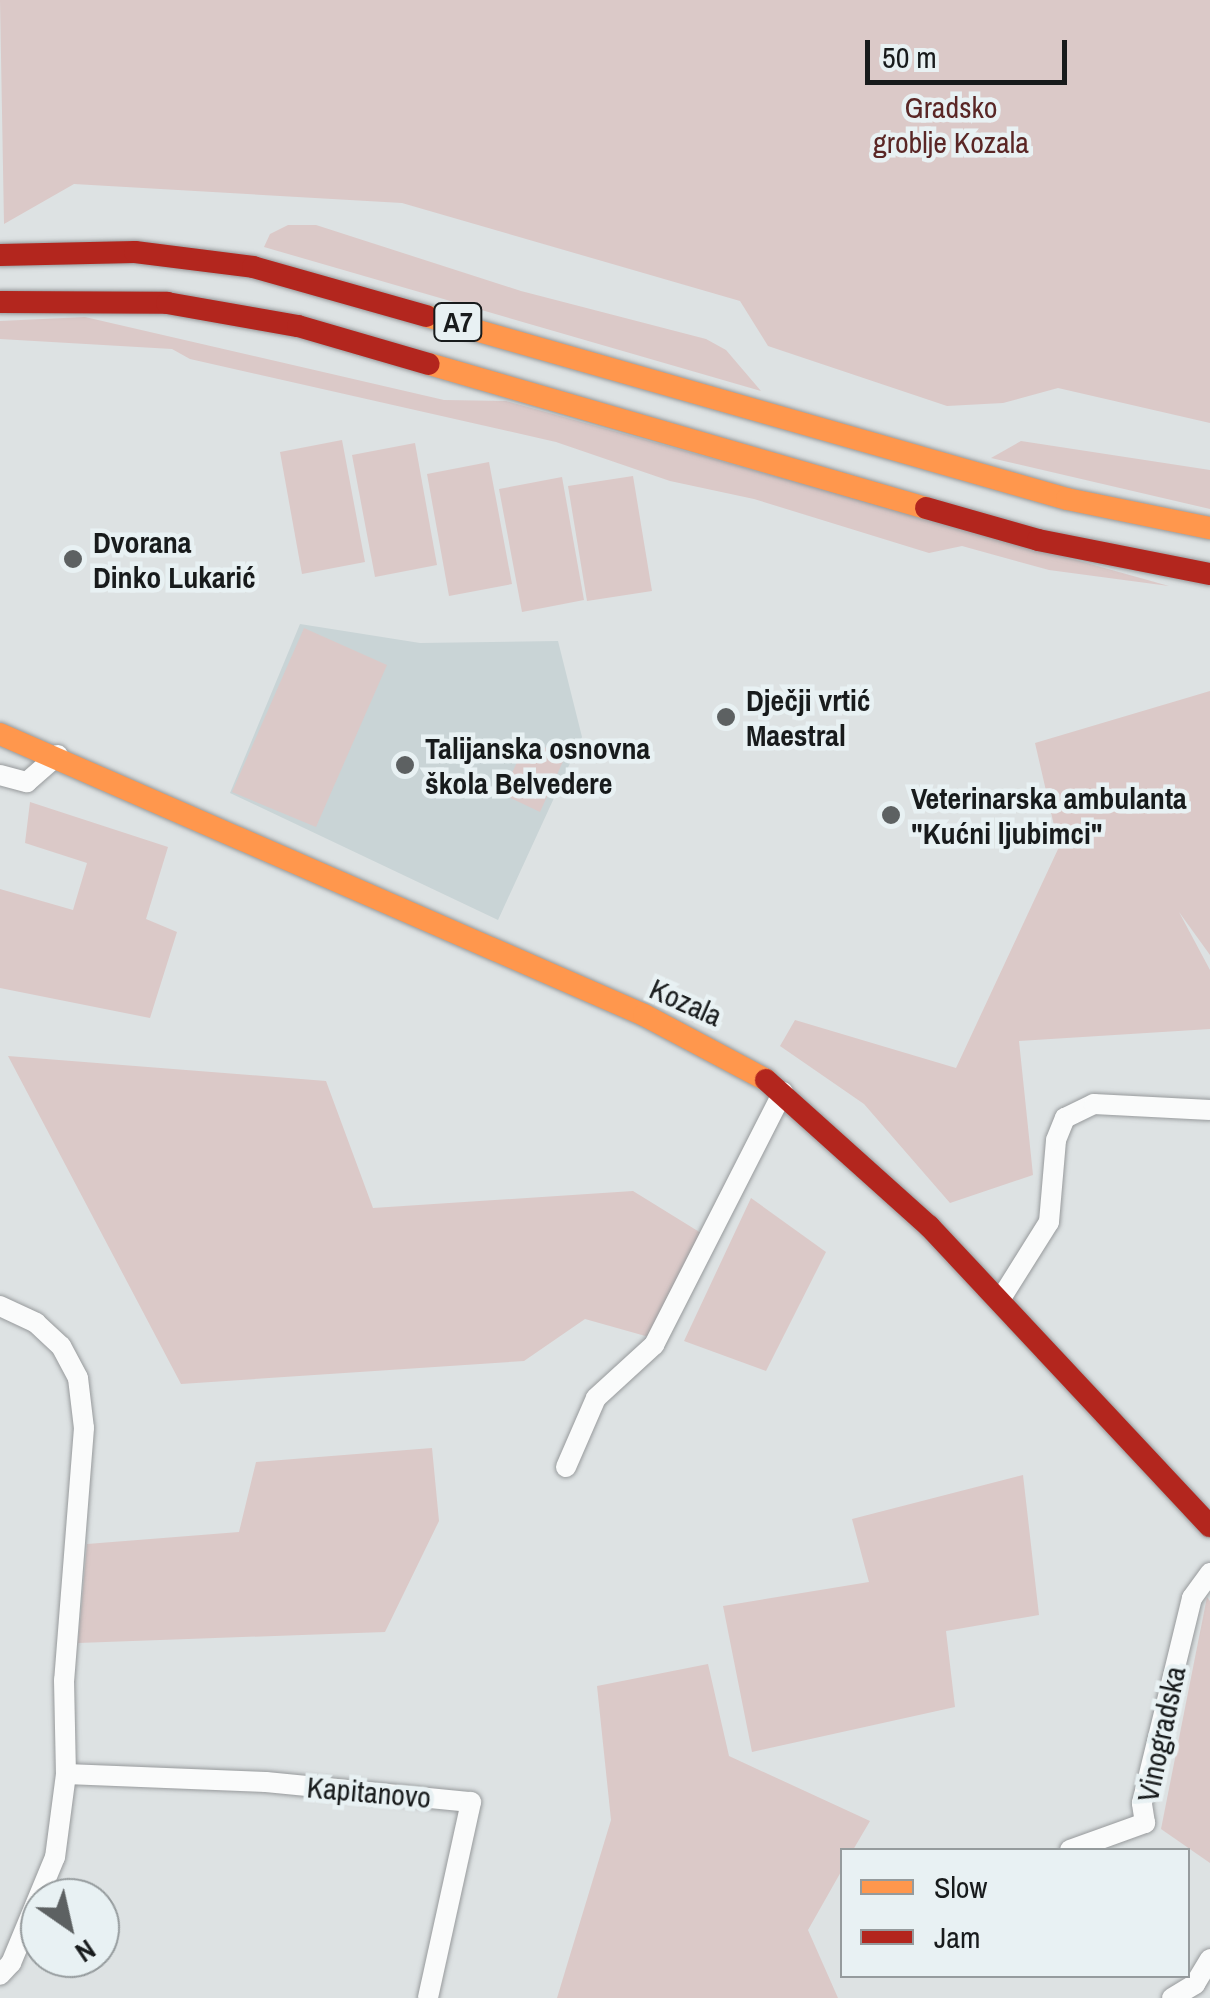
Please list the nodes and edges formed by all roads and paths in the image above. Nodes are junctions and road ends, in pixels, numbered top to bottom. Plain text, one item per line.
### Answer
1 (0, 254) edge
2 (0, 302) edge
3 (1210, 528) edge
4 (1210, 574) edge
5 (0, 734) edge
6 (58, 755) junction
7 (0, 775) edge
8 (783, 1092) junction
9 (1210, 1110) edge
10 (1000, 1300) junction
11 (0, 1306) edge
12 (566, 1466) dead end
13 (1210, 1526) edge
14 (1210, 1573) edge
15 (66, 1774) junction
16 (1076, 1848) edge
17 (1210, 1960) edge
18 (0, 1976) edge
19 (428, 1998) edge
20 (1172, 1998) edge

1 - 3 main road, A7
2 - 4 main road, A7
5 - 6 main road, Kozala
6 - 7 street
6 - 8 main road, Kozala
8 - 10 main road, Kozala
8 - 12 street
9 - 10 street
10 - 13 main road, Kozala
11 - 15 street
14 - 16 street, Vinogradska
15 - 18 street
15 - 19 street, Kapitanovo
17 - 20 street

